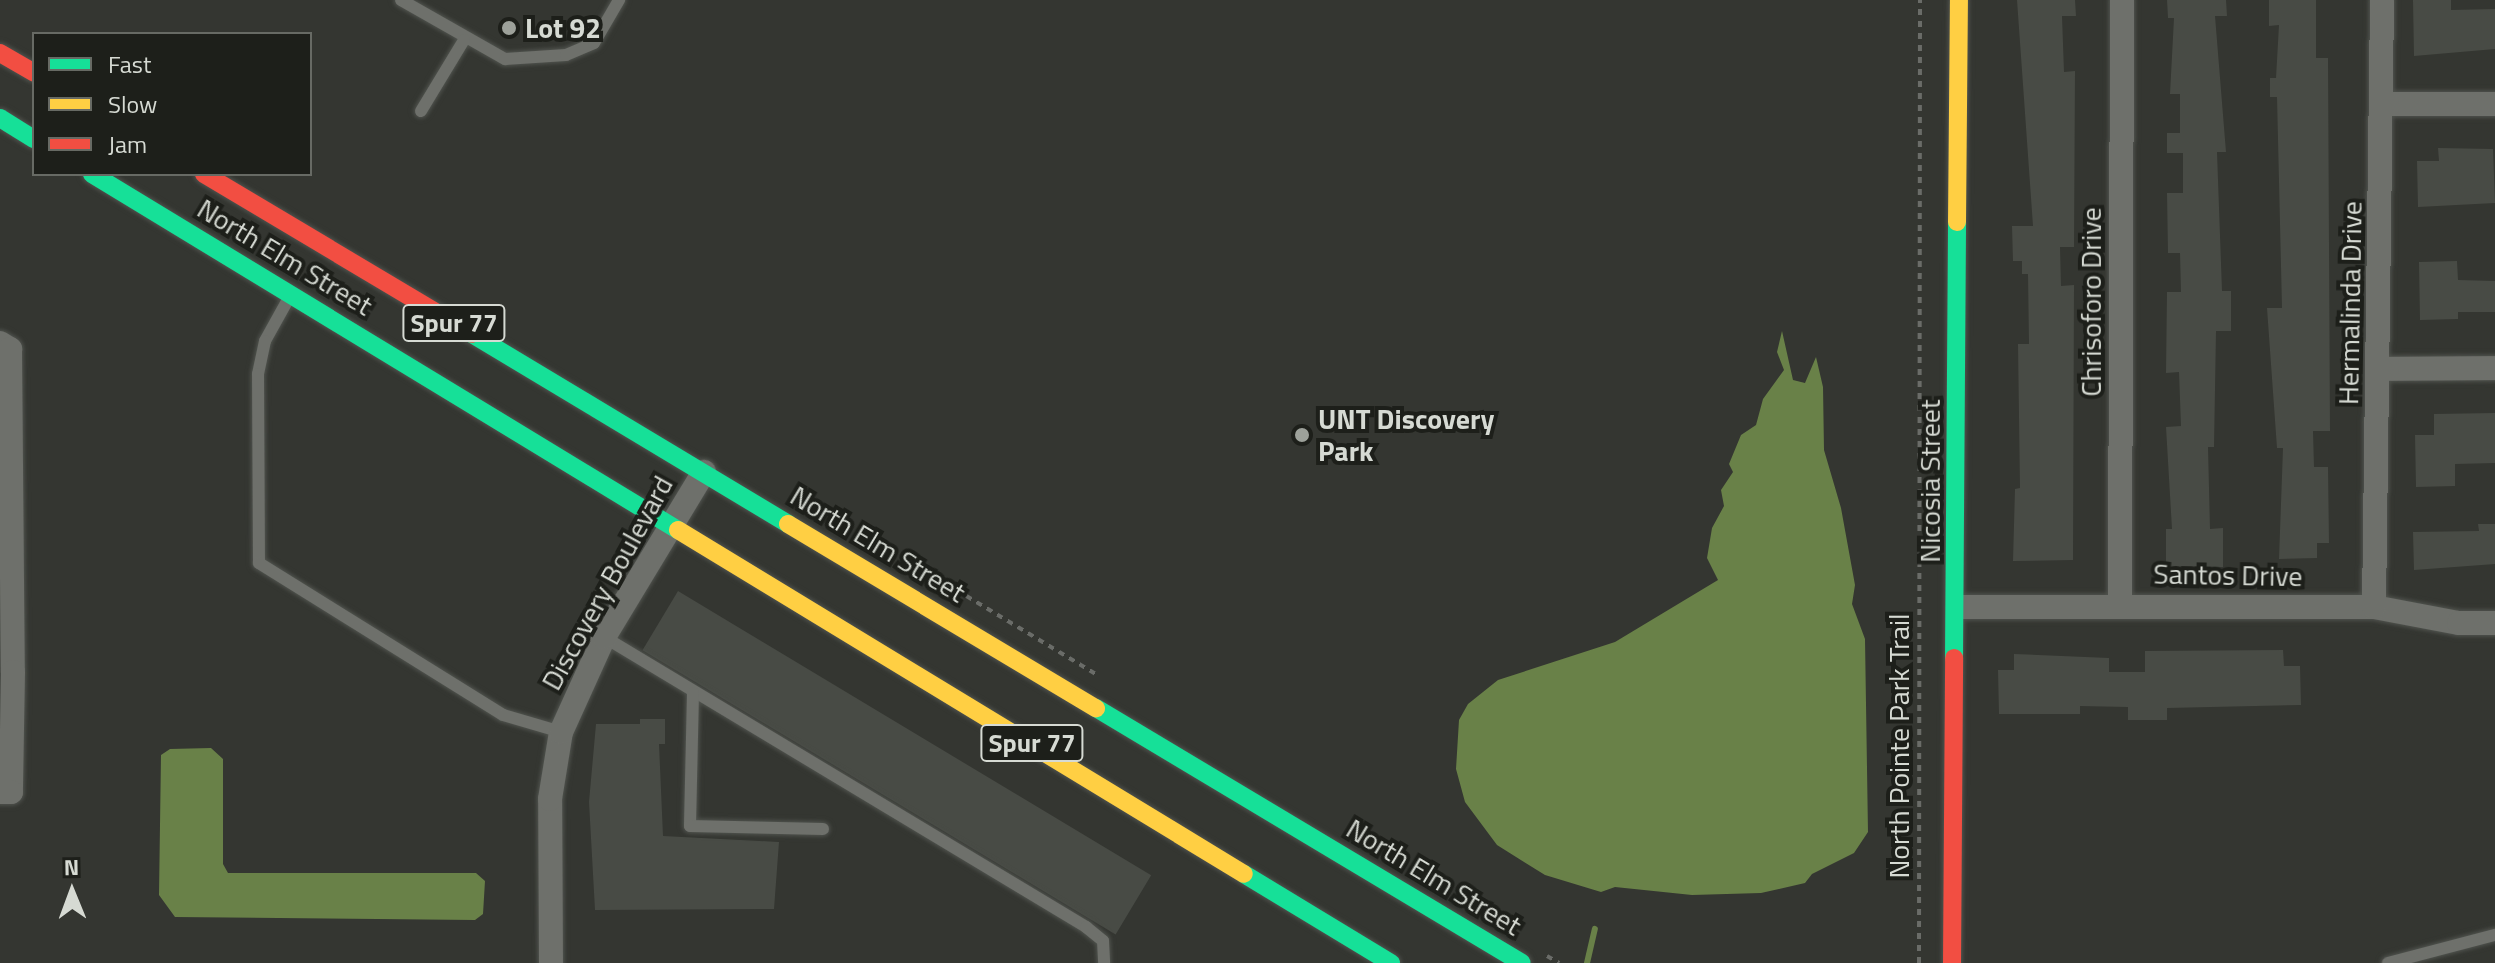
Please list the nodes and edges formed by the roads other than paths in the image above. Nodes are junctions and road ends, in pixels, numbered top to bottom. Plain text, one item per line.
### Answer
1 (401, 0) edge
2 (619, 0) edge
3 (1959, 0) edge
4 (2122, 0) edge
5 (2382, 0) edge
6 (464, 40) junction
7 (0, 53) edge
8 (32, 72) edge
9 (2382, 104) junction
10 (2495, 104) edge
11 (421, 111) dead end
12 (0, 118) edge
13 (32, 138) edge
14 (95, 176) edge
15 (207, 176) edge
16 (292, 294) junction
17 (5, 346) edge
18 (2495, 368) edge
19 (2380, 369) junction
20 (704, 472) junction
21 (672, 524) junction
22 (5, 552) edge
23 (2120, 603) junction
24 (1958, 607) junction
25 (2374, 607) junction
26 (2495, 623) edge
27 (604, 637) junction
28 (693, 693) junction
29 (561, 732) junction
30 (6, 792) edge
31 (823, 829) dead end
32 (2495, 935) edge
33 (551, 963) edge
34 (1104, 963) edge
35 (1391, 963) edge
36 (1522, 963) edge
37 (1952, 963) edge
38 (2388, 963) edge

1 - 6 lane
2 - 6 lane
3 - 24 main road, Nicosia Street
4 - 23 street, Chrisoforo Drive
5 - 9 street, Hermalinda Drive
6 - 11 lane
7 - 8 main road
9 - 10 street
9 - 19 street, Hermalinda Drive
12 - 13 main road
14 - 16 main road, North Elm Street / Spur 77
15 - 20 main road, North Elm Street / Spur 77
16 - 21 main road, North Elm Street / Spur 77
16 - 29 lane
17 - 22 street
18 - 19 street
19 - 25 street, Hermalinda Drive
20 - 21 street, Discovery Boulevard
20 - 36 main road, North Elm Street / Spur 77
21 - 27 street, Discovery Boulevard
21 - 35 main road, North Elm Street / Spur 77
22 - 30 street
23 - 24 street, Santos Drive
23 - 25 street, Santos Drive
24 - 37 main road, Nicosia Street
25 - 26 street, Santos Drive
27 - 28 lane
27 - 29 street, Discovery Boulevard
28 - 31 lane
28 - 34 lane
29 - 33 street, Discovery Boulevard
32 - 38 lane

